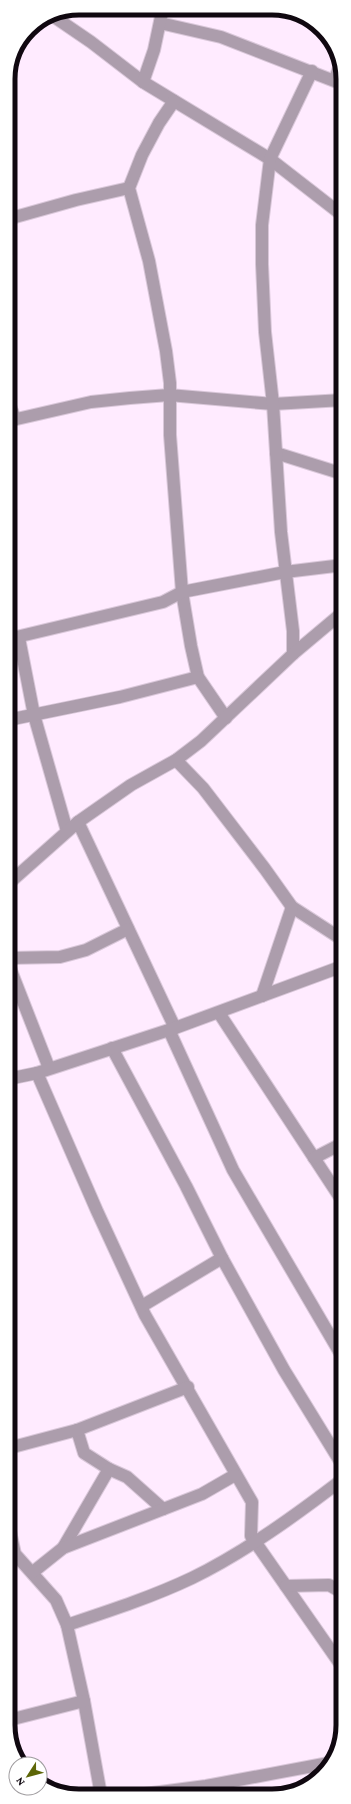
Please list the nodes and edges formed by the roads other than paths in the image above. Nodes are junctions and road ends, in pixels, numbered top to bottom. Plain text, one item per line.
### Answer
1 (161, 18) edge
2 (57, 19) edge
3 (312, 71) junction
4 (336, 81) edge
5 (143, 82) junction
6 (174, 101) junction
7 (270, 159) junction
8 (129, 188) junction
9 (336, 210) edge
10 (15, 216) edge
11 (169, 395) junction
12 (336, 400) edge
13 (273, 404) junction
14 (15, 419) edge
15 (276, 453) junction
16 (336, 472) edge
17 (336, 566) edge
18 (286, 572) junction
19 (182, 592) junction
20 (336, 618) edge
21 (15, 639) edge
22 (15, 646) edge
23 (293, 654) junction
24 (198, 677) junction
25 (34, 714) junction
26 (15, 718) edge
27 (226, 718) junction
28 (176, 760) junction
29 (78, 822) junction
30 (67, 831) junction
31 (15, 878) edge
32 (292, 907) junction
33 (128, 929) junction
34 (336, 935) edge
35 (15, 958) edge
36 (336, 969) edge
37 (15, 981) edge
38 (262, 996) junction
39 (219, 1013) junction
40 (172, 1029) junction
41 (112, 1048) junction
42 (49, 1068) junction
43 (37, 1073) junction
44 (15, 1078) edge
45 (336, 1147) edge
46 (314, 1158) junction
47 (336, 1191) edge
48 (222, 1258) junction
49 (142, 1306) junction
50 (336, 1346) edge
51 (188, 1387) junction
52 (77, 1430) junction
53 (15, 1446) edge
54 (336, 1455) edge
55 (109, 1469) junction
56 (235, 1475) junction
57 (336, 1484) edge
58 (162, 1509) junction
59 (254, 1541) junction
60 (63, 1548) junction
61 (15, 1554) edge
62 (33, 1572) junction
63 (286, 1586) junction
64 (336, 1590) edge
65 (67, 1625) junction
66 (336, 1658) edge
67 (84, 1701) junction
68 (15, 1718) edge
69 (320, 1766) edge
70 (100, 1789) edge
71 (216, 1789) edge

1 - 3 street
1 - 5 street
2 - 5 street
3 - 4 street
3 - 7 street
5 - 6 street
6 - 7 street
6 - 8 street
7 - 9 street
7 - 13 street
8 - 10 street
8 - 11 street
11 - 13 street
11 - 14 street
11 - 19 street
12 - 13 street
13 - 15 street
15 - 16 street
15 - 18 street
17 - 18 street
18 - 19 street
18 - 23 street
19 - 21 street
19 - 24 street
20 - 23 street
22 - 25 street
23 - 27 street
24 - 25 street
24 - 27 street
25 - 26 street
25 - 30 street
27 - 28 street
28 - 29 street
28 - 32 street
29 - 30 street
29 - 33 street
30 - 31 street
32 - 34 street
32 - 38 street
33 - 35 street
33 - 40 street
36 - 38 street
37 - 42 street
38 - 39 street
39 - 40 street
39 - 46 street
40 - 41 street
40 - 50 street
41 - 42 street
41 - 48 street
42 - 43 street
43 - 44 street
43 - 49 street
45 - 46 street
46 - 47 street
48 - 49 street
48 - 54 street
49 - 51 street
51 - 52 street
51 - 56 street
52 - 53 street
52 - 55 street
55 - 58 street
55 - 60 street
56 - 58 street
56 - 59 street
57 - 59 street
58 - 60 street
59 - 63 street
59 - 65 street
60 - 62 street
61 - 62 street
62 - 65 street
63 - 64 street
63 - 66 street
65 - 67 street
67 - 68 street
67 - 70 street
69 - 71 street

